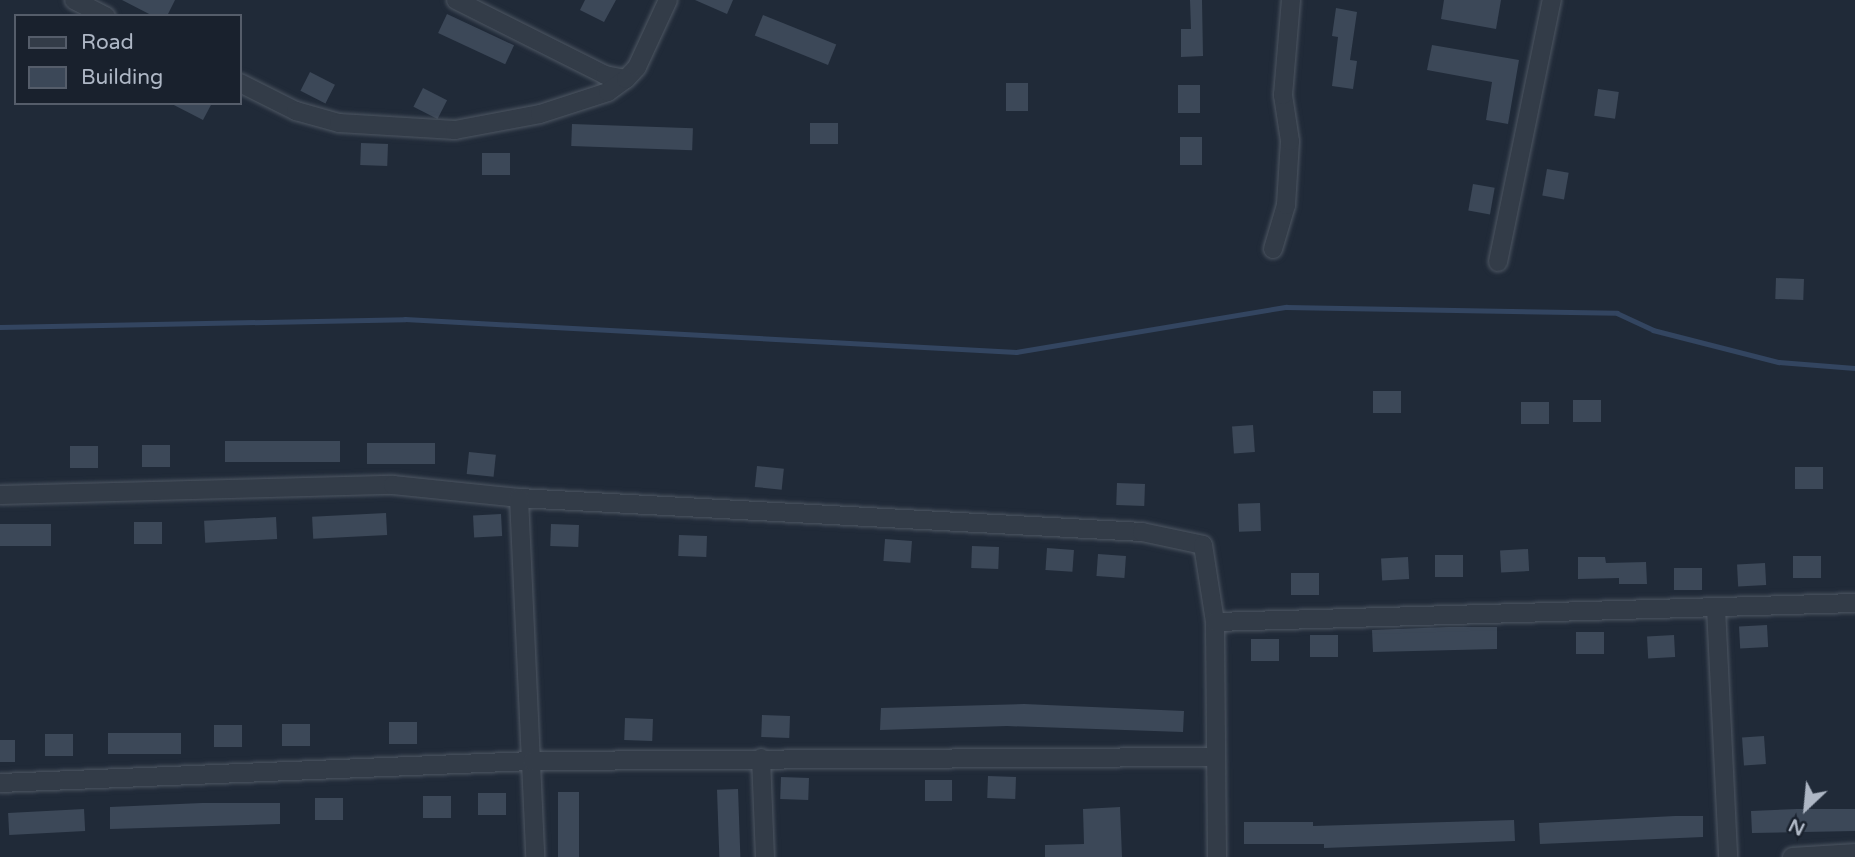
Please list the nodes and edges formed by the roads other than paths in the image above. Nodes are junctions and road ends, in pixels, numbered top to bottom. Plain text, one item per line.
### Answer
1 (74, 0) edge
2 (456, 0) edge
3 (668, 0) edge
4 (1291, 0) edge
5 (1552, 0) edge
6 (102, 14) edge
7 (626, 79) junction
8 (242, 84) edge
9 (1273, 249) dead end
10 (1498, 262) dead end
11 (0, 495) edge
12 (519, 498) junction
13 (1855, 603) edge
14 (1716, 608) junction
15 (1215, 622) junction
16 (1216, 757) junction
17 (761, 758) junction
18 (532, 761) junction
19 (0, 783) edge
20 (1855, 853) edge
21 (535, 857) edge
22 (765, 857) edge
23 (1217, 857) edge
24 (1728, 857) edge
25 (1792, 857) edge

1 - 6 street
2 - 7 street
3 - 7 street
4 - 9 street
5 - 10 street
7 - 8 street
11 - 12 street
12 - 15 street
12 - 18 street
13 - 14 street
14 - 15 street
14 - 24 street
15 - 16 street
16 - 17 street
16 - 23 street
17 - 18 street
17 - 22 street
18 - 19 street
18 - 21 street
20 - 25 street

